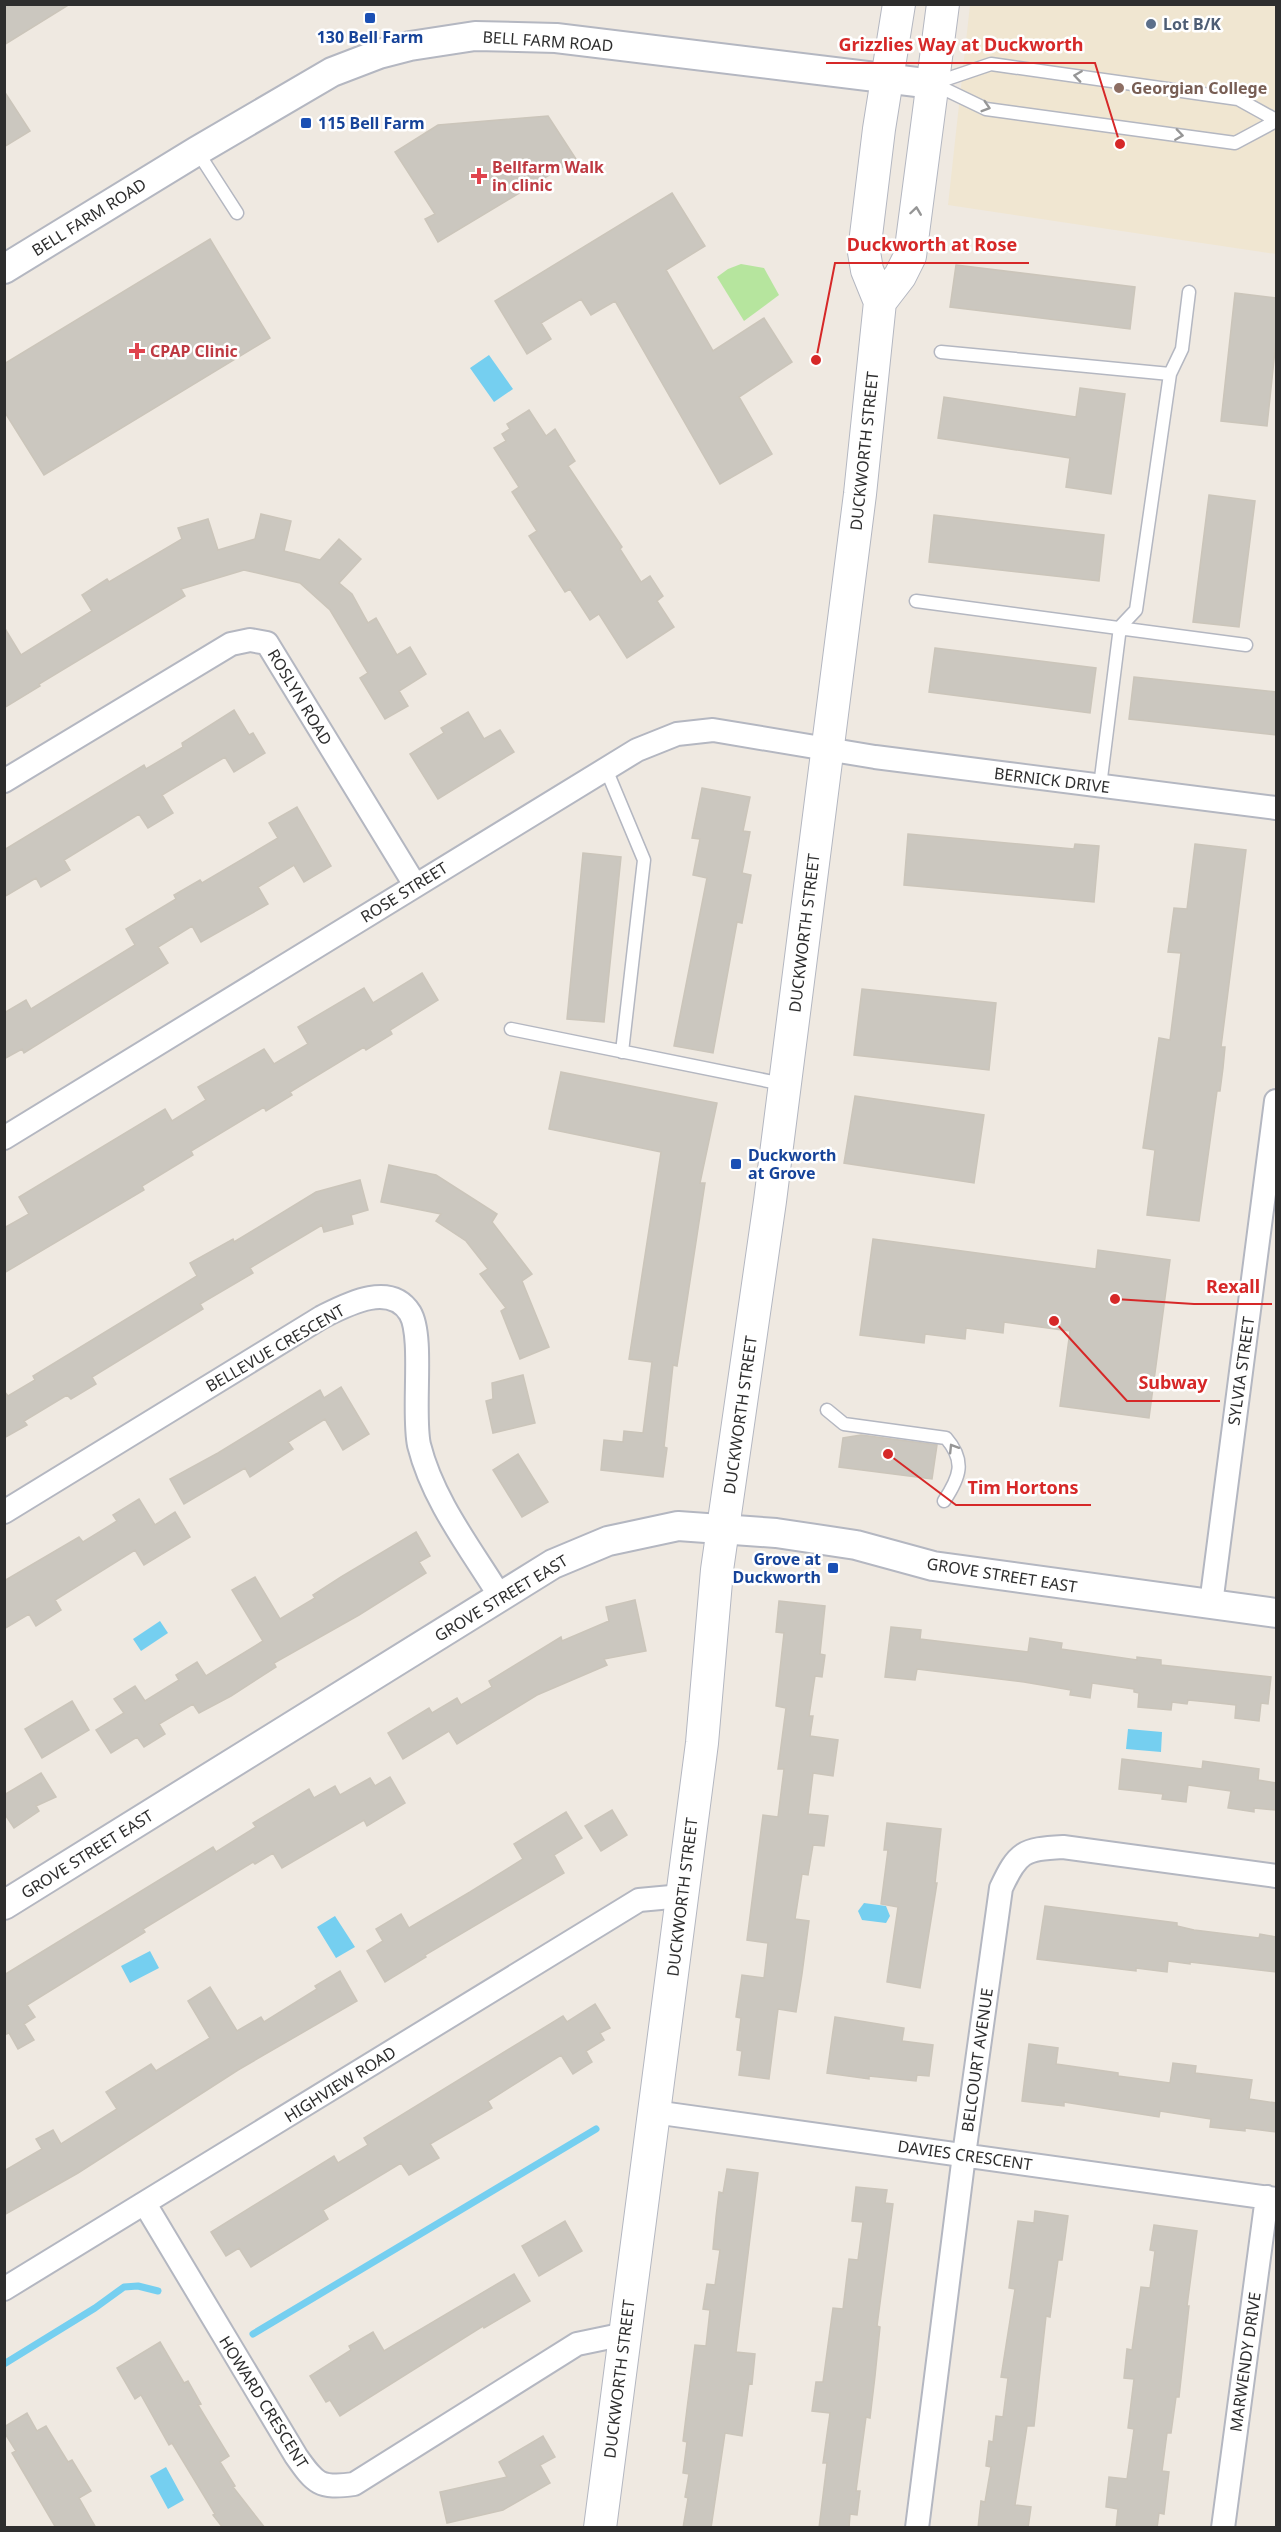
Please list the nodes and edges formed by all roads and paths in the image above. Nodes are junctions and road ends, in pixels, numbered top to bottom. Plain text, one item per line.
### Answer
1 (899, 4) edge
2 (943, 4) edge
3 (886, 78) junction
4 (933, 84) junction
5 (1276, 121) edge
6 (197, 151) junction
7 (237, 213) dead end
8 (4, 269) edge
9 (1188, 292) dead end
10 (880, 302) junction
11 (941, 352) dead end
12 (1170, 374) junction
13 (916, 602) dead end
14 (1120, 627) junction
15 (1246, 645) dead end
16 (828, 749) junction
17 (606, 769) junction
18 (4, 781) edge
19 (1100, 786) junction
20 (1276, 808) edge
21 (415, 885) junction
22 (511, 1029) dead end
23 (622, 1052) junction
24 (785, 1084) junction
25 (1276, 1101) edge
26 (4, 1138) edge
27 (1267, 1248) edge
28 (827, 1410) dead end
29 (944, 1501) dead end
30 (4, 1512) edge
31 (723, 1529) junction
32 (501, 1598) junction
33 (1211, 1604) junction
34 (1276, 1613) edge
35 (1276, 1876) edge
36 (682, 1896) junction
37 (4, 1905) edge
38 (654, 2112) junction
39 (964, 2155) junction
40 (1272, 2198) edge
41 (145, 2204) junction
42 (4, 2289) edge
43 (625, 2334) junction
44 (600, 2528) edge
45 (917, 2528) edge
46 (1223, 2528) edge

1 - 3 main road, DUCKWORTH STREET
2 - 4 main road
3 - 4 street, BELL FARM ROAD
3 - 6 street, BELL FARM ROAD
3 - 10 main road, DUCKWORTH STREET
5 -> 4 lane
4 -> 5 lane
10 -> 4 main road
6 - 7 lane
6 - 8 street, BELL FARM ROAD
9 - 12 lane
10 - 16 main road, DUCKWORTH STREET
11 - 12 lane
12 - 14 lane
13 - 14 lane
14 - 15 lane
14 - 19 lane
16 - 17 street, ROSE STREET
16 - 19 street, BERNICK DRIVE
16 - 24 main road, DUCKWORTH STREET
17 - 21 street, ROSE STREET
17 - 23 lane
18 - 21 street, ROSLYN ROAD
19 - 20 street, BERNICK DRIVE
21 - 26 street, ROSE STREET
22 - 23 lane
23 - 24 lane
24 - 31 main road, DUCKWORTH STREET
25 - 27 street, SYLVIA STREET
27 - 33 street, SYLVIA STREET
29 -> 28 lane
30 - 32 street, BELLEVUE CRESCENT
31 - 32 street, GROVE STREET EAST
31 - 33 street, GROVE STREET EAST
31 - 36 main road, DUCKWORTH STREET
32 - 37 street, GROVE STREET EAST
33 - 34 street, GROVE STREET EAST
35 - 39 street, BELCOURT AVENUE
36 - 38 main road, DUCKWORTH STREET
36 - 41 street, HIGHVIEW ROAD
38 - 39 street, DAVIES CRESCENT
38 - 43 main road, DUCKWORTH STREET
39 - 40 street, DAVIES CRESCENT
39 - 45 street, BELCOURT AVENUE
40 - 46 street, MARWENDY DRIVE
41 - 42 street, HIGHVIEW ROAD
41 - 43 street, HOWARD CRESCENT
43 - 44 main road, DUCKWORTH STREET

